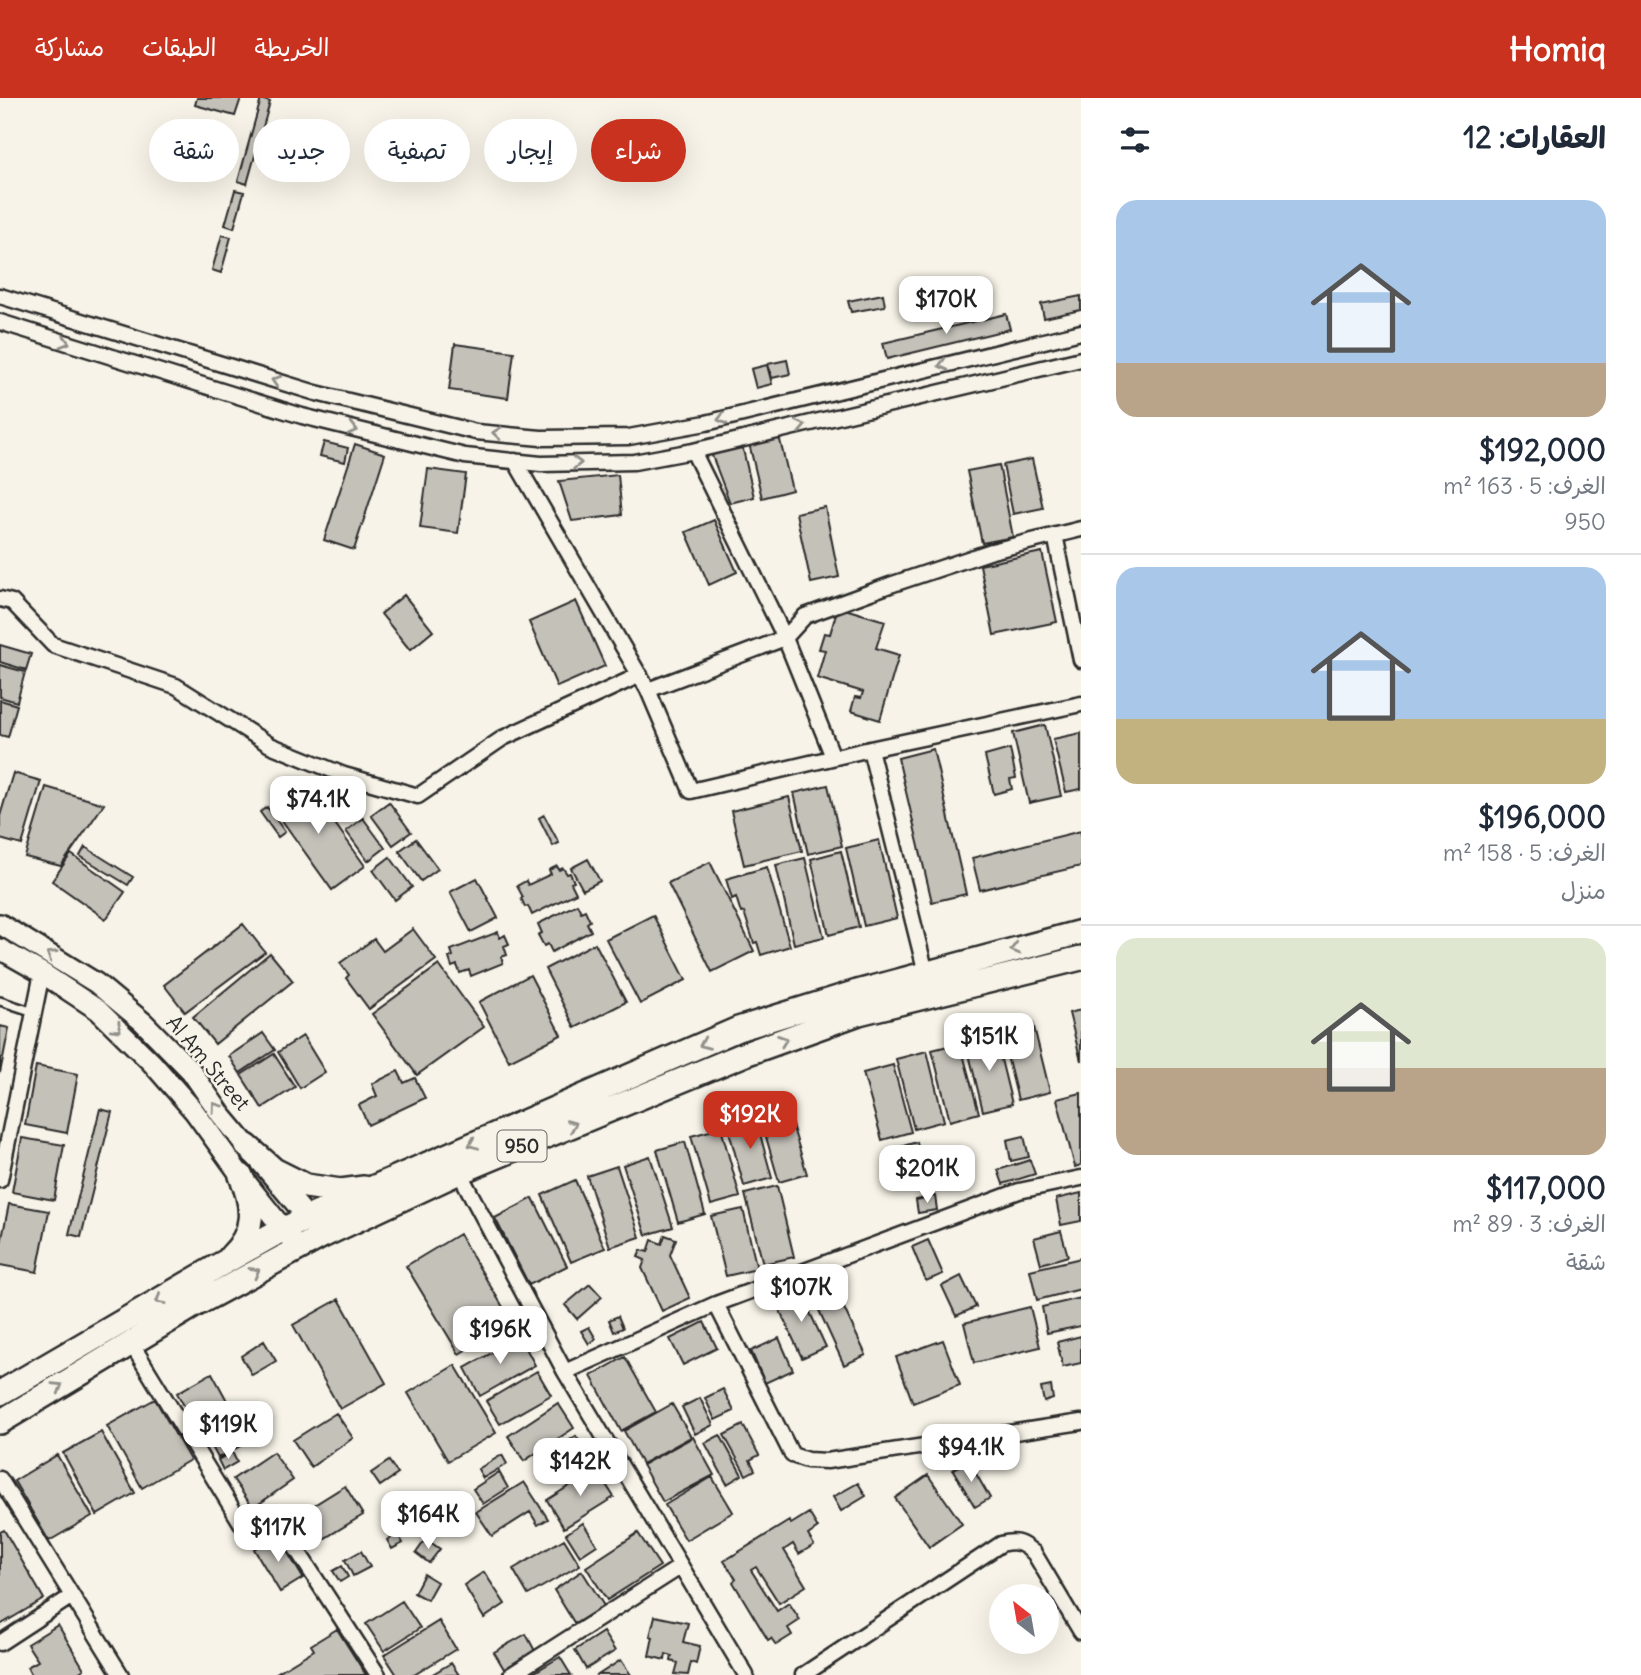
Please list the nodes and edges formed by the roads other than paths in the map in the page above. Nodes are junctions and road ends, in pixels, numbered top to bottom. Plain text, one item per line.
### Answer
1 (0, 296) edge
2 (0, 322) edge
3 (1081, 331) edge
4 (1081, 359) edge
5 (693, 451) junction
6 (515, 461) junction
7 (1081, 529) edge
8 (1055, 535) junction
9 (0, 599) edge
10 (785, 638) junction
11 (1081, 660) edge
12 (640, 675) junction
13 (648, 690) junction
14 (1081, 704) edge
15 (870, 749) junction
16 (833, 757) junction
17 (0, 924) edge
18 (1081, 932) edge
19 (0, 949) edge
20 (1081, 958) edge
21 (42, 973) junction
22 (926, 973) junction
23 (0, 1001) edge
24 (33, 1012) junction
25 (247, 1146) junction
26 (2, 1157) edge
27 (459, 1172) junction
28 (241, 1176) junction
29 (1081, 1178) edge
30 (0, 1180) edge
31 (377, 1186) junction
32 (316, 1227) junction
33 (284, 1230) junction
34 (298, 1248) junction
35 (216, 1267) junction
36 (716, 1304) junction
37 (131, 1343) junction
38 (565, 1372) junction
39 (0, 1393) edge
40 (0, 1422) edge
41 (1081, 1422) edge
42 (0, 1479) edge
43 (680, 1567) junction
44 (72, 1596) junction
45 (1081, 1632) edge
46 (0, 1643) edge
47 (121, 1675) edge
48 (378, 1675) edge
49 (511, 1675) edge
50 (746, 1675) edge
51 (803, 1675) edge

3 -> 1 street
2 -> 6 street
5 -> 4 street
6 -> 5 street
5 - 10 street
6 - 12 street
7 - 8 street
8 - 10 street
8 - 11 street
9 - 12 street
10 - 13 street
10 - 16 street
12 - 13 street
13 - 16 street
14 - 15 street
15 - 16 street
15 - 22 street
25 -> 17 main road, Al Am Street
18 -> 22 main road, 950 / 950
19 - 21 main road, Al Am Street
27 -> 20 main road, 950
21 - 24 street
21 -> 28 main road, Al Am Street
22 -> 31 main road, 950 / 950
23 - 24 lane
24 - 26 street
25 - 31 main road
25 - 32 main road, Al Am Street
26 - 30 street
27 - 32 main road, 950
27 - 38 street
28 - 33 main road, Al Am Street
28 - 35 main road
29 - 36 street
31 - 32 main road, 950 / 950
32 - 33 main road, 950 / 950
32 - 34 main road, 950
33 - 34 main road, Al Am Street
33 - 35 main road, 950 / 950
37 -> 34 main road, 950
35 -> 39 main road, 950 / 950
36 - 38 street
36 - 41 street
40 -> 37 main road, 950
37 - 48 street
38 - 43 street
42 - 44 street
43 - 49 street
43 - 50 street
44 - 46 street
44 - 47 street
45 - 51 street

